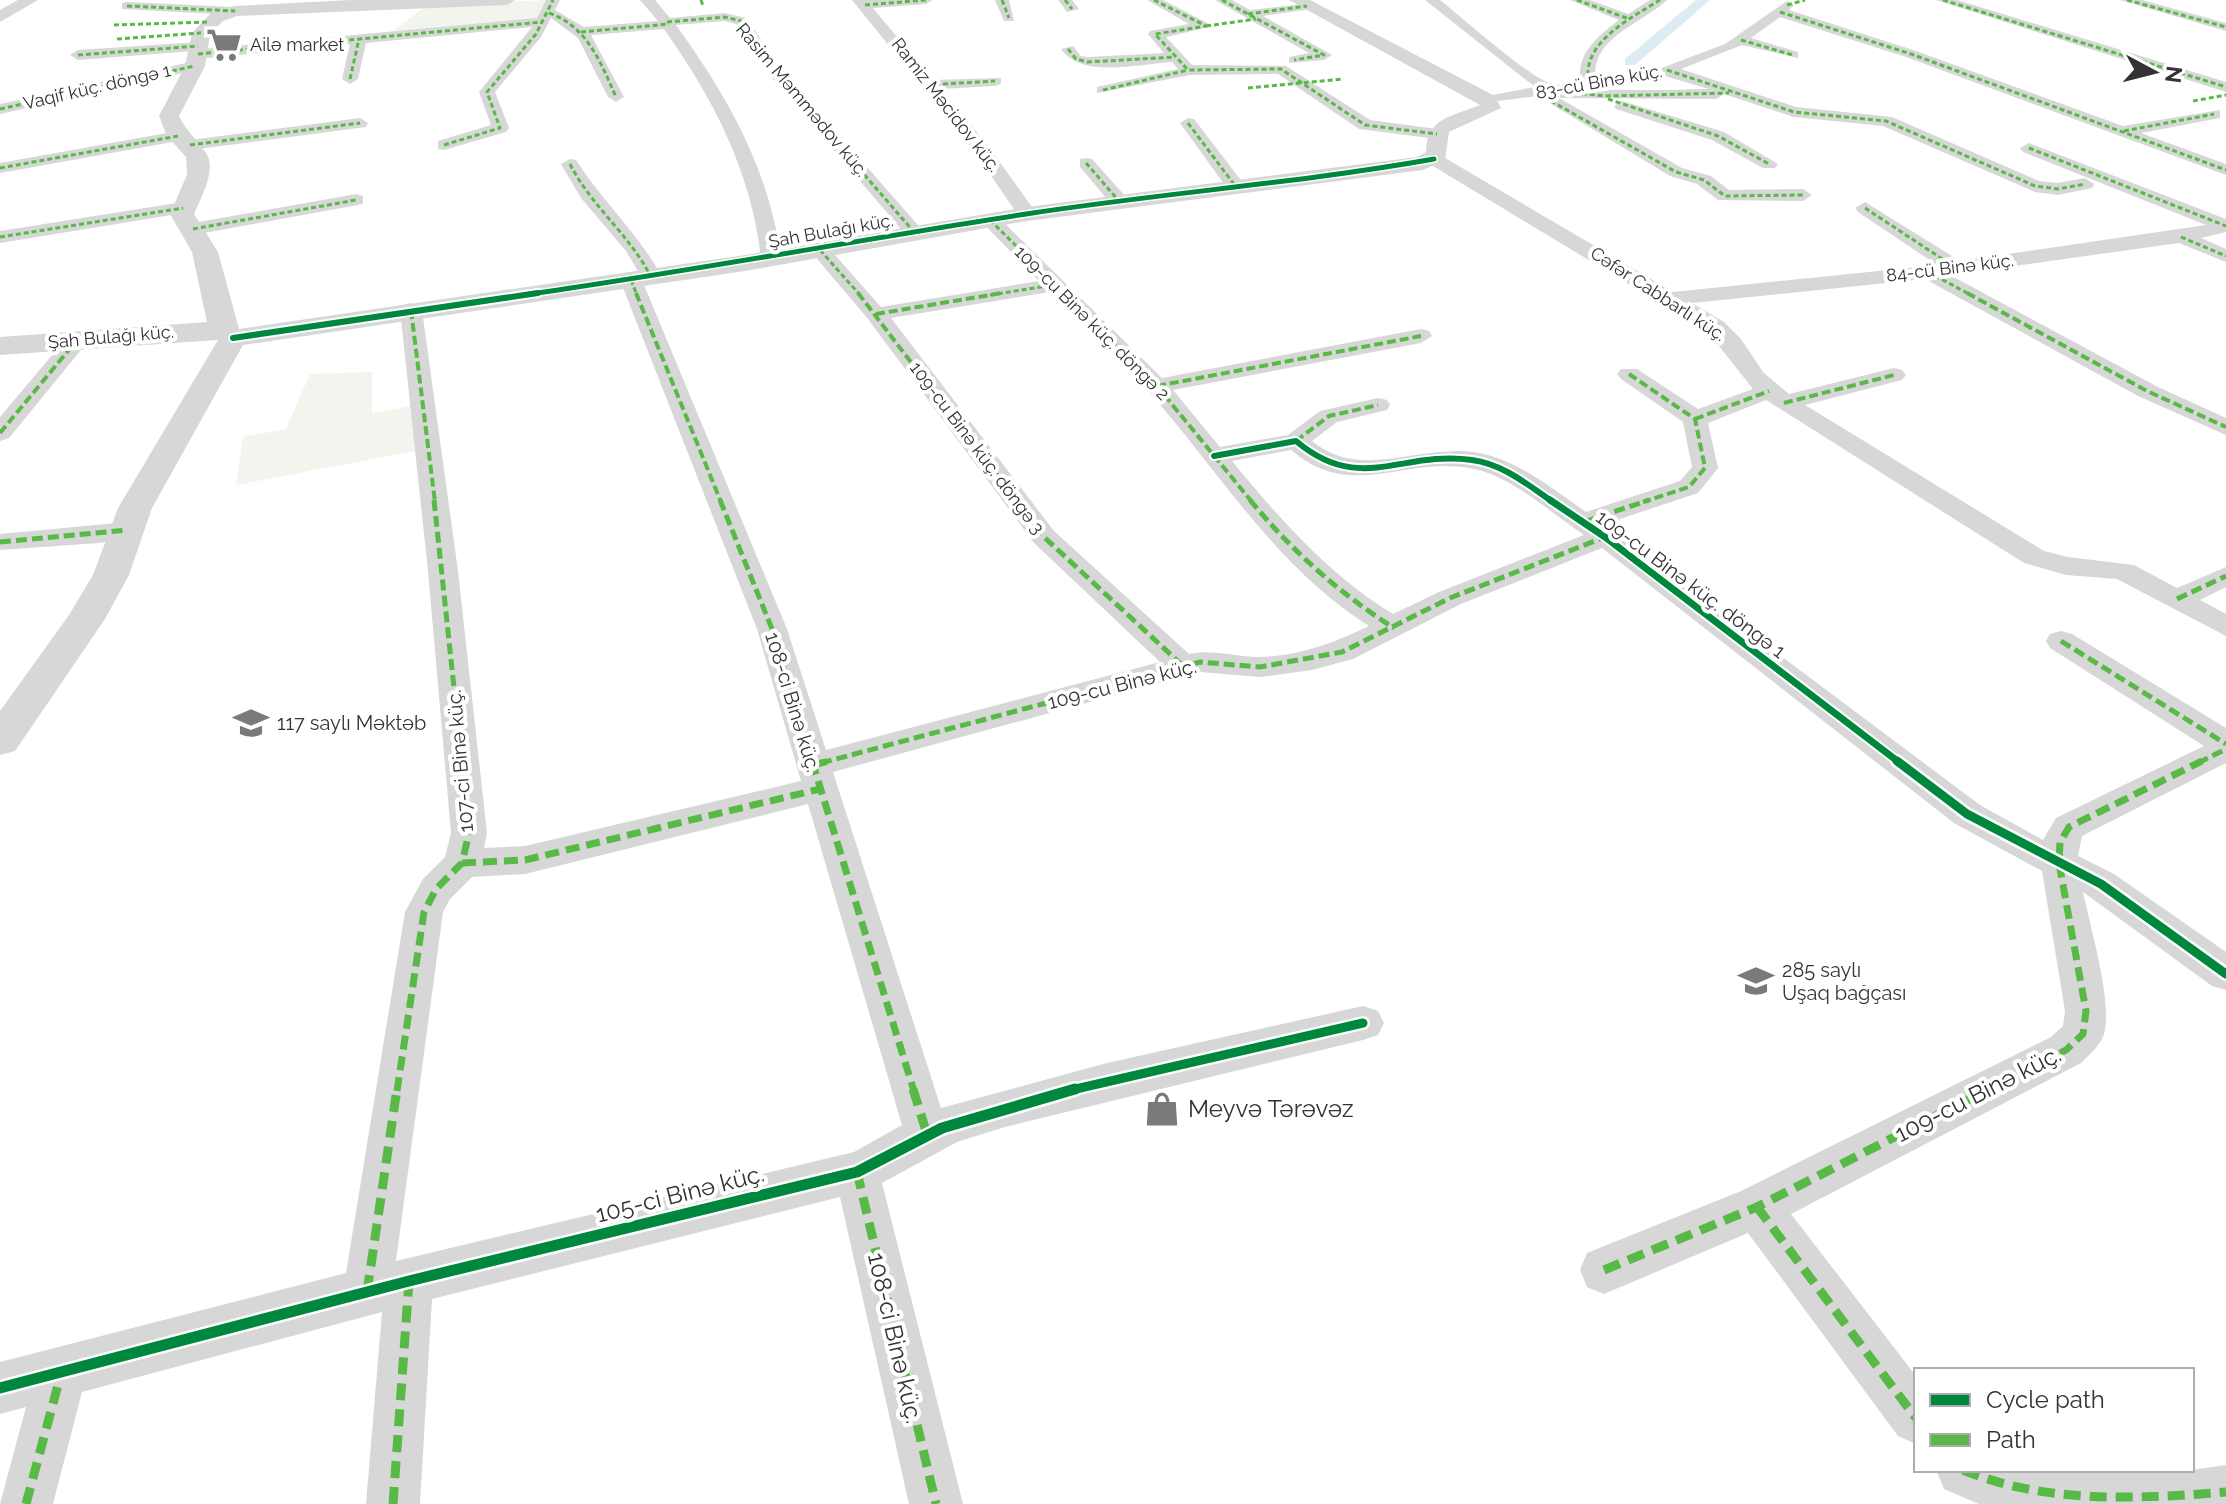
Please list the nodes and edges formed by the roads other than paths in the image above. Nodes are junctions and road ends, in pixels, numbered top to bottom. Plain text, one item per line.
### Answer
1 (30, 0) edge
2 (507, 0) edge
3 (647, 0) edge
4 (926, 0) edge
5 (1002, 0) edge
6 (1154, 0) edge
7 (1222, 0) edge
8 (1432, 0) edge
9 (1577, 0) edge
10 (1660, 0) edge
11 (1805, 0) edge
12 (1943, 0) edge
13 (2127, 0) edge
14 (359, 2) edge
15 (862, 3) edge
16 (1302, 3) edge
17 (1779, 5) edge
18 (127, 6) dead end
19 (548, 12) edge
20 (1252, 16) junction
21 (0, 17) edge
22 (1009, 18) dead end
23 (1629, 19) junction
24 (668, 23) junction
25 (1206, 26) junction
26 (2226, 27) edge
27 (115, 32) dead end
28 (581, 32) junction
29 (206, 39) junction
30 (359, 39) junction
31 (1741, 40) junction
32 (1068, 49) dead end
33 (78, 55) dead end
34 (1793, 55) dead end
35 (1175, 57) junction
36 (1294, 60) dead end
37 (1188, 70) junction
38 (1667, 70) junction
39 (350, 79) dead end
40 (1343, 79) dead end
41 (995, 81) dead end
42 (1301, 82) junction
43 (1589, 83) junction
44 (927, 85) junction
45 (2226, 87) edge
46 (1248, 88) dead end
47 (1103, 90) dead end
48 (1543, 91) junction
49 (1733, 93) junction
50 (2226, 95) edge
51 (1605, 96) junction
52 (616, 97) dead end
53 (1488, 100) junction
54 (2193, 101) dead end
55 (0, 109) edge
56 (2214, 114) dead end
57 (360, 123) dead end
58 (1188, 123) dead end
59 (2122, 131) junction
60 (184, 140) junction
61 (444, 145) dead end
62 (1436, 146) junction
63 (2029, 148) dead end
64 (1086, 163) dead end
65 (570, 164) dead end
66 (1769, 164) dead end
67 (0, 168) edge
68 (2226, 170) edge
69 (2085, 184) dead end
70 (1236, 187) junction
71 (1803, 195) dead end
72 (356, 200) dead end
73 (1119, 201) junction
74 (1865, 208) dead end
75 (1027, 214) junction
76 (188, 218) junction
77 (990, 220) junction
78 (2226, 226) edge
79 (914, 232) junction
80 (0, 237) edge
81 (2181, 237) junction
82 (820, 250) junction
83 (2226, 256) edge
84 (771, 258) junction
85 (1956, 268) junction
86 (1928, 272) junction
87 (641, 278) junction
88 (1053, 285) junction
89 (1672, 299) junction
90 (411, 310) junction
91 (876, 314) junction
92 (227, 333) junction
93 (1421, 336) dead end
94 (77, 340) junction
95 (0, 346) edge
96 (1629, 374) dead end
97 (1894, 375) dead end
98 (1157, 386) junction
99 (1776, 397) junction
100 (1378, 405) dead end
101 (1695, 419) junction
102 (2226, 427) edge
103 (0, 433) edge
104 (1296, 441) junction
105 (1214, 456) junction
106 (127, 530) junction
107 (1594, 530) junction
108 (0, 542) edge
109 (2226, 576) edge
110 (2177, 599) junction
111 (2226, 626) edge
112 (1394, 628) junction
113 (2061, 641) dead end
114 (1183, 666) junction
115 (0, 741) edge
116 (2226, 746) edge
117 (816, 777) junction
118 (462, 863) junction
119 (2059, 863) junction
120 (2226, 974) edge
121 (1363, 1023) dead end
122 (927, 1134) junction
123 (857, 1172) junction
124 (1757, 1207) junction
125 (1604, 1270) dead end
126 (388, 1287) junction
127 (62, 1370) junction
128 (0, 1388) edge
129 (1914, 1415) edge
130 (1966, 1472) edge
131 (2226, 1492) edge
132 (26, 1504) edge
133 (393, 1504) edge
134 (936, 1504) edge

1 - 21 street
2 - 14 street
3 - 24 street
4 - 15 street
5 - 22 street
6 - 25 street
7 - 20 street
8 - 48 street
9 - 23 street
10 - 23 street
11 - 17 street
12 - 45 street
13 - 26 street
14 - 29 street
15 - 44 street, Ramiz Məcidov küç.
16 - 20 street
16 - 53 street
17 - 31 street, 83-cü Binə küç.
17 - 59 street
18 - 29 street
19 - 28 street
19 - 30 street
19 - 61 street
20 - 25 street
20 - 36 street
23 - 43 street
24 - 28 street
24 - 79 street, Rasim Məmmədov küç.
24 - 84 street
25 - 35 street
27 - 29 street
28 - 52 street
29 - 30 street
29 - 33 street
29 - 55 street, Vaqif küç. döngə 1
29 - 60 street
30 - 39 street
31 - 34 street
31 - 38 street, 83-cü Binə küç.
32 - 35 street
35 - 37 street
37 - 42 street
37 - 47 street
38 - 43 street, 83-cü Binə küç.
38 - 49 street
40 - 42 street
41 - 44 street
42 - 46 street
42 - 62 street
43 - 48 street, 83-cü Binə küç.
44 - 75 street, Ramiz Məcidov küç.
48 - 51 street
48 - 53 street, 83-cü Binə küç.
48 - 71 street
49 - 51 street
49 - 69 street
50 - 54 street
51 - 66 street
53 - 62 street
56 - 59 street
57 - 60 street
58 - 70 street
59 - 68 street
60 - 67 street
60 - 76 street
62 - 70 street, Şah Bulağı küç.
62 - 89 street, Cəfər Cabbarlı küç.
63 - 78 street
64 - 73 street
65 - 87 street, 108-ci Binə küç.
70 - 73 street, Şah Bulağı küç.
72 - 76 street
73 - 75 street, Şah Bulağı küç.
74 - 85 street
75 - 77 street, Şah Bulağı küç.
76 - 80 street
76 - 92 street
77 - 79 street, Şah Bulağı küç.
77 - 88 street, 109-cu Binə küç. döngə 2
78 - 81 street, 84-cü Binə küç.
79 - 82 street, Şah Bulağı küç.
81 - 83 street
81 - 85 street, 84-cü Binə küç.
82 - 84 street, Şah Bulağı küç.
82 - 91 street, 109-cu Binə küç. döngə 3
84 - 87 street, Şah Bulağı küç.
85 - 86 street, 84-cü Binə küç.
86 - 89 street, 84-cü Binə küç.
86 - 102 street
87 - 90 street, Şah Bulağı küç.
87 - 117 street, 108-ci Binə küç.
88 - 91 street
88 - 98 street, 109-cu Binə küç. döngə 2
89 - 99 street, Cəfər Cabbarlı küç.
90 - 92 street, Şah Bulağı küç.
90 - 118 street, 107-ci Binə küç.
91 - 114 street, 109-cu Binə küç. döngə 3
92 - 94 street, Şah Bulağı küç.
92 - 106 street
93 - 98 street
94 - 95 street, Şah Bulağı küç.
94 - 103 street
96 - 101 street
97 - 99 street
98 - 105 street, 109-cu Binə küç. döngə 2
99 - 101 street
99 - 110 street, Cəfər Cabbarlı küç.
100 - 104 street
101 - 107 street, 109-cu Binə küç.
104 - 105 street
104 - 107 street, 109-cu Binə küç. döngə 1
105 - 112 street, 109-cu Binə küç. döngə 2
106 - 108 street
106 - 115 street
107 - 112 street, 109-cu Binə küç.
107 - 119 street, 109-cu Binə küç. döngə 1
109 - 110 street
110 - 111 street, Cəfər Cabbarlı küç.
112 - 114 street, 109-cu Binə küç.
113 - 116 street
114 - 117 street, 109-cu Binə küç.
116 - 119 street, 109-cu Binə küç.
117 - 118 street, 109-cu Binə küç.
117 - 122 street, 108-ci Binə küç.
118 - 126 street
119 - 120 street, 109-cu Binə küç. döngə 1
119 - 124 street, 109-cu Binə küç.
121 - 122 street, 105-ci Binə küç.
122 - 123 street, 105-ci Binə küç.
123 - 126 street, 105-ci Binə küç.
123 - 134 street, 108-ci Binə küç.
124 - 125 street, 109-cu Binə küç.
124 - 129 street
126 - 127 street, 105-ci Binə küç.
126 - 133 street
127 - 128 street, 105-ci Binə küç.
127 - 132 street
130 - 131 street

